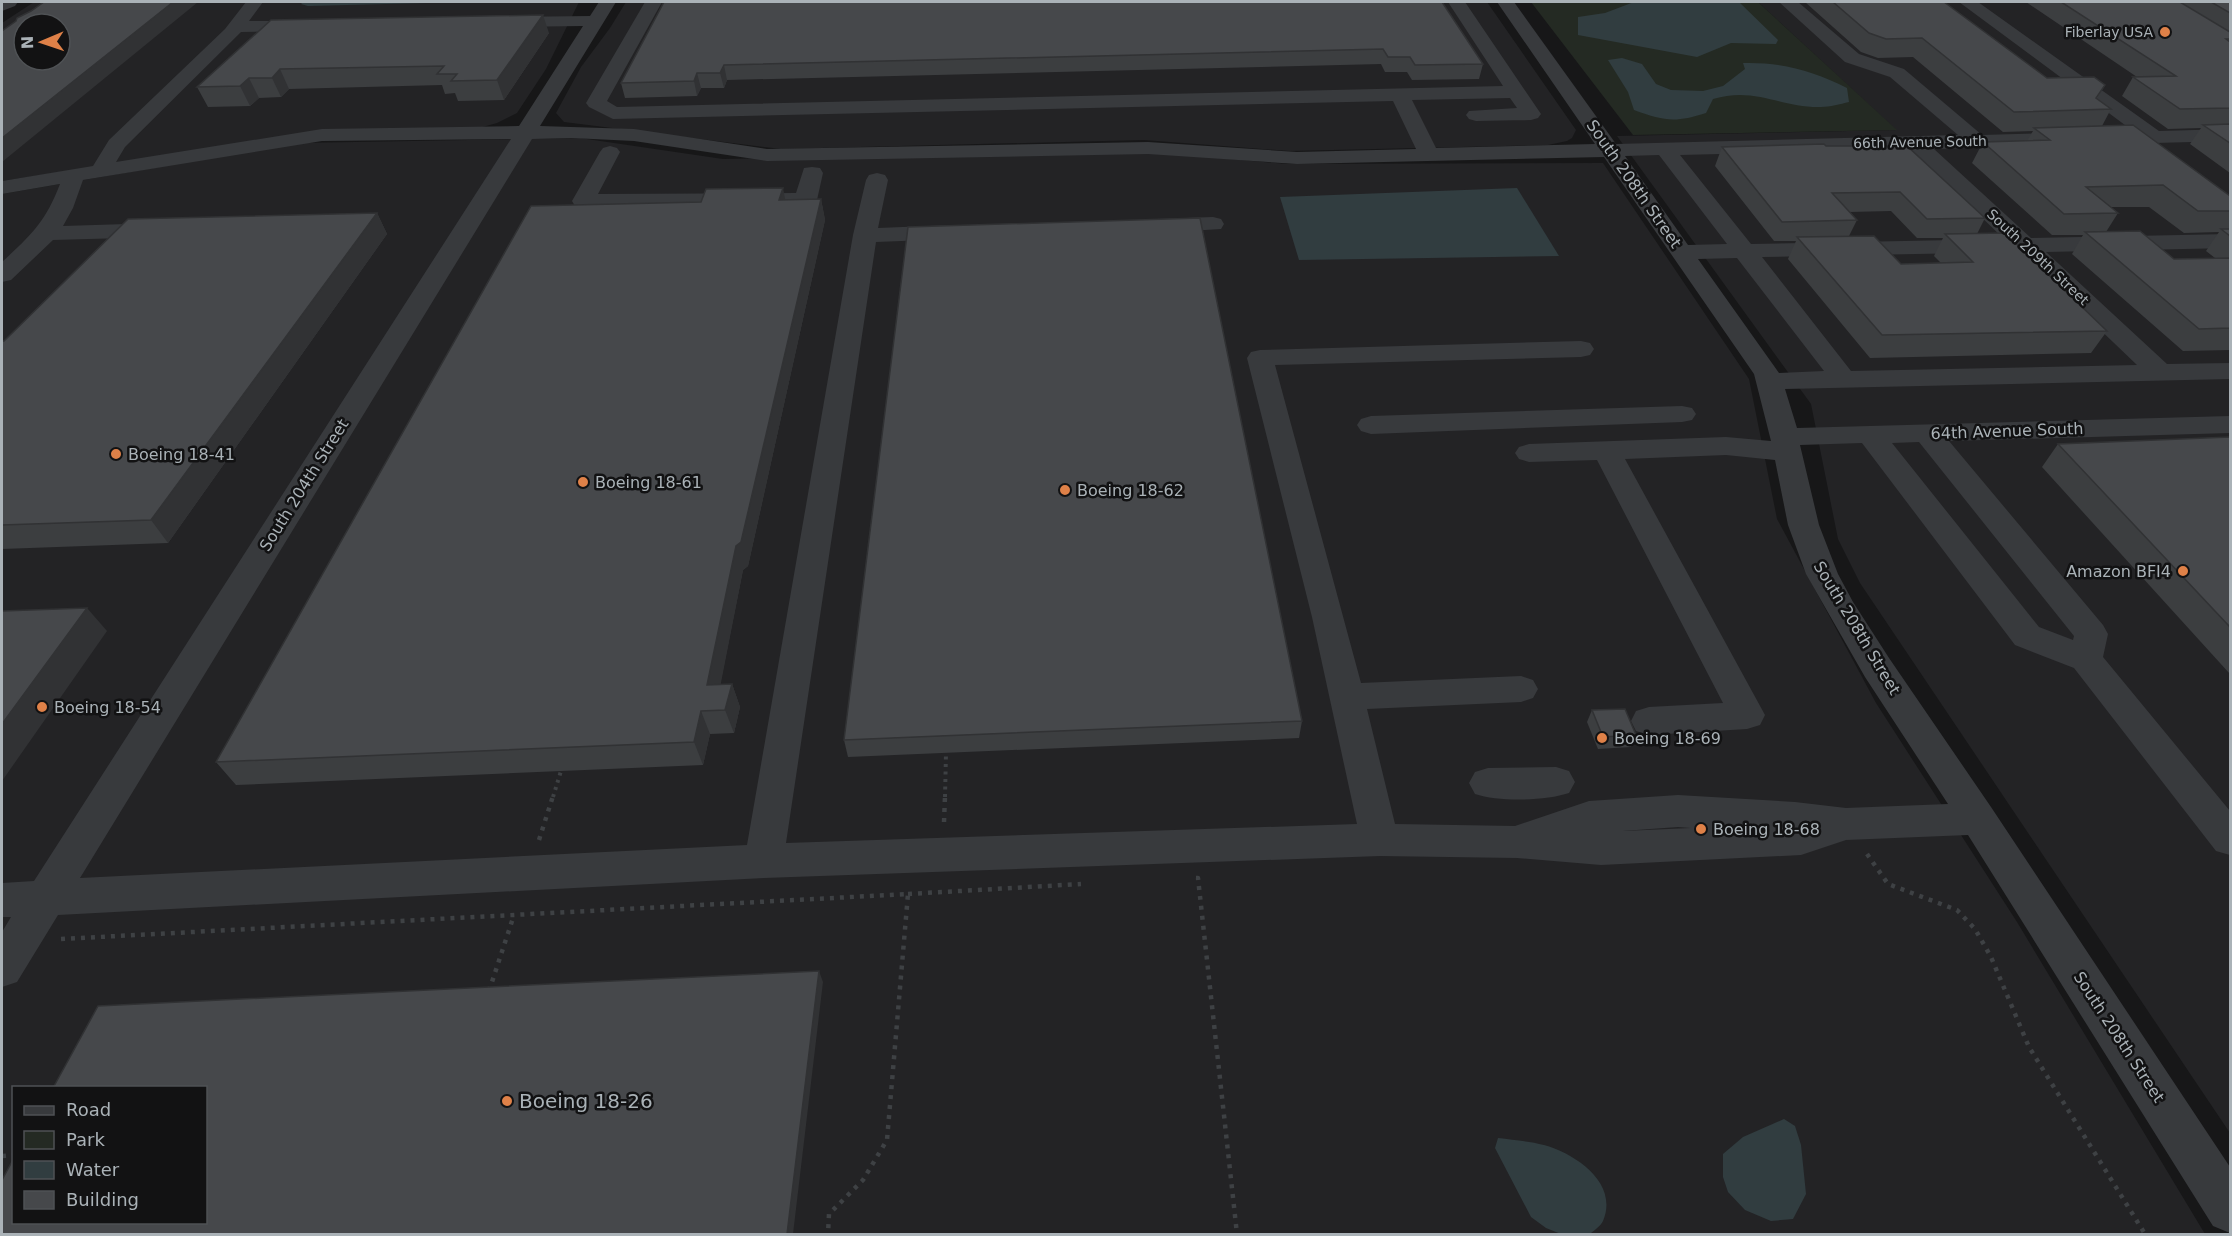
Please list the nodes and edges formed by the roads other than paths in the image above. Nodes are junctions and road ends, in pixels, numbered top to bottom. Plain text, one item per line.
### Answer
1 (9, 2) edge
2 (254, 2) edge
3 (607, 2) edge
4 (653, 2) edge
5 (1457, 2) edge
6 (1506, 2) edge
7 (1788, 2) edge
8 (1968, 2) edge
9 (2, 6) edge
10 (613, 22) junction
11 (482, 23) edge
12 (329, 26) edge
13 (235, 27) junction
14 (1516, 92) junction
15 (1400, 95) junction
16 (725, 111) junction
17 (1433, 116) dead end
18 (1455, 116) dead end
19 (1411, 117) junction
20 (2230, 135) edge
21 (2148, 136) junction
22 (1977, 141) junction
23 (520, 142) junction
24 (1915, 142) junction
25 (687, 143) junction
26 (1664, 148) junction
27 (1610, 150) junction
28 (610, 152) dead end
29 (1429, 155) junction
30 (2175, 160) edge
31 (101, 170) junction
32 (883, 171) junction
33 (812, 173) dead end
34 (74, 176) junction
35 (2, 187) edge
36 (1213, 224) dead end
37 (1131, 227) edge
38 (177, 229) edge
39 (972, 232) edge
40 (47, 233) junction
41 (865, 235) junction
42 (2230, 241) edge
43 (2025, 245) junction
44 (1742, 251) junction
45 (1682, 252) junction
46 (2, 275) edge
47 (1581, 350) dead end
48 (2230, 371) edge
49 (2160, 372) junction
50 (1844, 380) junction
51 (1770, 381) junction
52 (1682, 414) dead end
53 (2230, 424) edge
54 (1371, 425) dead end
55 (1927, 433) junction
56 (1870, 434) junction
57 (1786, 444) junction
58 (1606, 450) junction
59 (1529, 453) dead end
60 (2086, 659) junction
61 (1521, 689) dead end
62 (1346, 697) junction
63 (1649, 722) dead end
64 (1556, 782) dead end
65 (1488, 783) dead end
66 (1978, 819) junction
67 (2230, 838) edge
68 (1380, 840) junction
69 (764, 861) junction
70 (46, 897) junction
71 (2, 900) edge
72 (2, 968) edge
73 (2230, 1209) edge

1 - 9 street
2 - 13 street
3 - 10 street, South 204th Street
4 - 10 street
5 - 14 street
6 - 27 street, South 208th Street
7 - 22 street
8 - 21 street
10 - 11 street
10 - 16 street
10 - 23 street, South 204th Street
12 - 13 street
13 - 31 street
14 - 15 street
14 - 18 street
15 - 16 street
15 - 19 street
16 - 25 street
17 - 19 street
19 - 29 street
20 - 21 street, 66th Avenue South
21 - 22 street, 66th Avenue South
21 - 30 street
22 - 24 street, 66th Avenue South
23 - 25 street, 66th Avenue South
23 - 31 street, 66th Avenue South
23 - 70 street, South 204th Street
24 - 26 street, 66th Avenue South
24 - 43 street, South 209th Street
25 - 32 street, 66th Avenue South
26 - 27 street, 66th Avenue South
26 - 44 street
27 - 29 street, 66th Avenue South
27 - 45 street, South 208th Street
28 - 33 street
29 - 32 street, 66th Avenue South
31 - 34 street, 66th Avenue South
32 - 41 street
34 - 35 street, 66th Avenue South
34 - 40 street
36 - 37 street
38 - 40 street
39 - 41 street
40 - 46 street
41 - 69 street
42 - 43 street
43 - 44 street
43 - 49 street, South 209th Street
44 - 45 street
44 - 50 street
45 - 51 street, South 208th Street
47 - 62 street
48 - 49 street
49 - 50 street
50 - 51 street
51 - 57 street, South 208th Street
52 - 54 street
53 - 55 street, 64th Avenue South
55 - 56 street, 64th Avenue South
55 - 60 street
56 - 57 street, 64th Avenue South
56 - 60 street
57 - 58 street, 64th Avenue South
57 - 66 street, South 208th Street
58 - 59 street, 64th Avenue South
58 - 63 street
60 - 67 street
61 - 62 street
62 - 68 street
64 - 65 street
66 - 68 street
66 - 73 street, South 208th Street
68 - 69 street
69 - 70 street
70 - 71 street
70 - 72 street, South 204th Street

